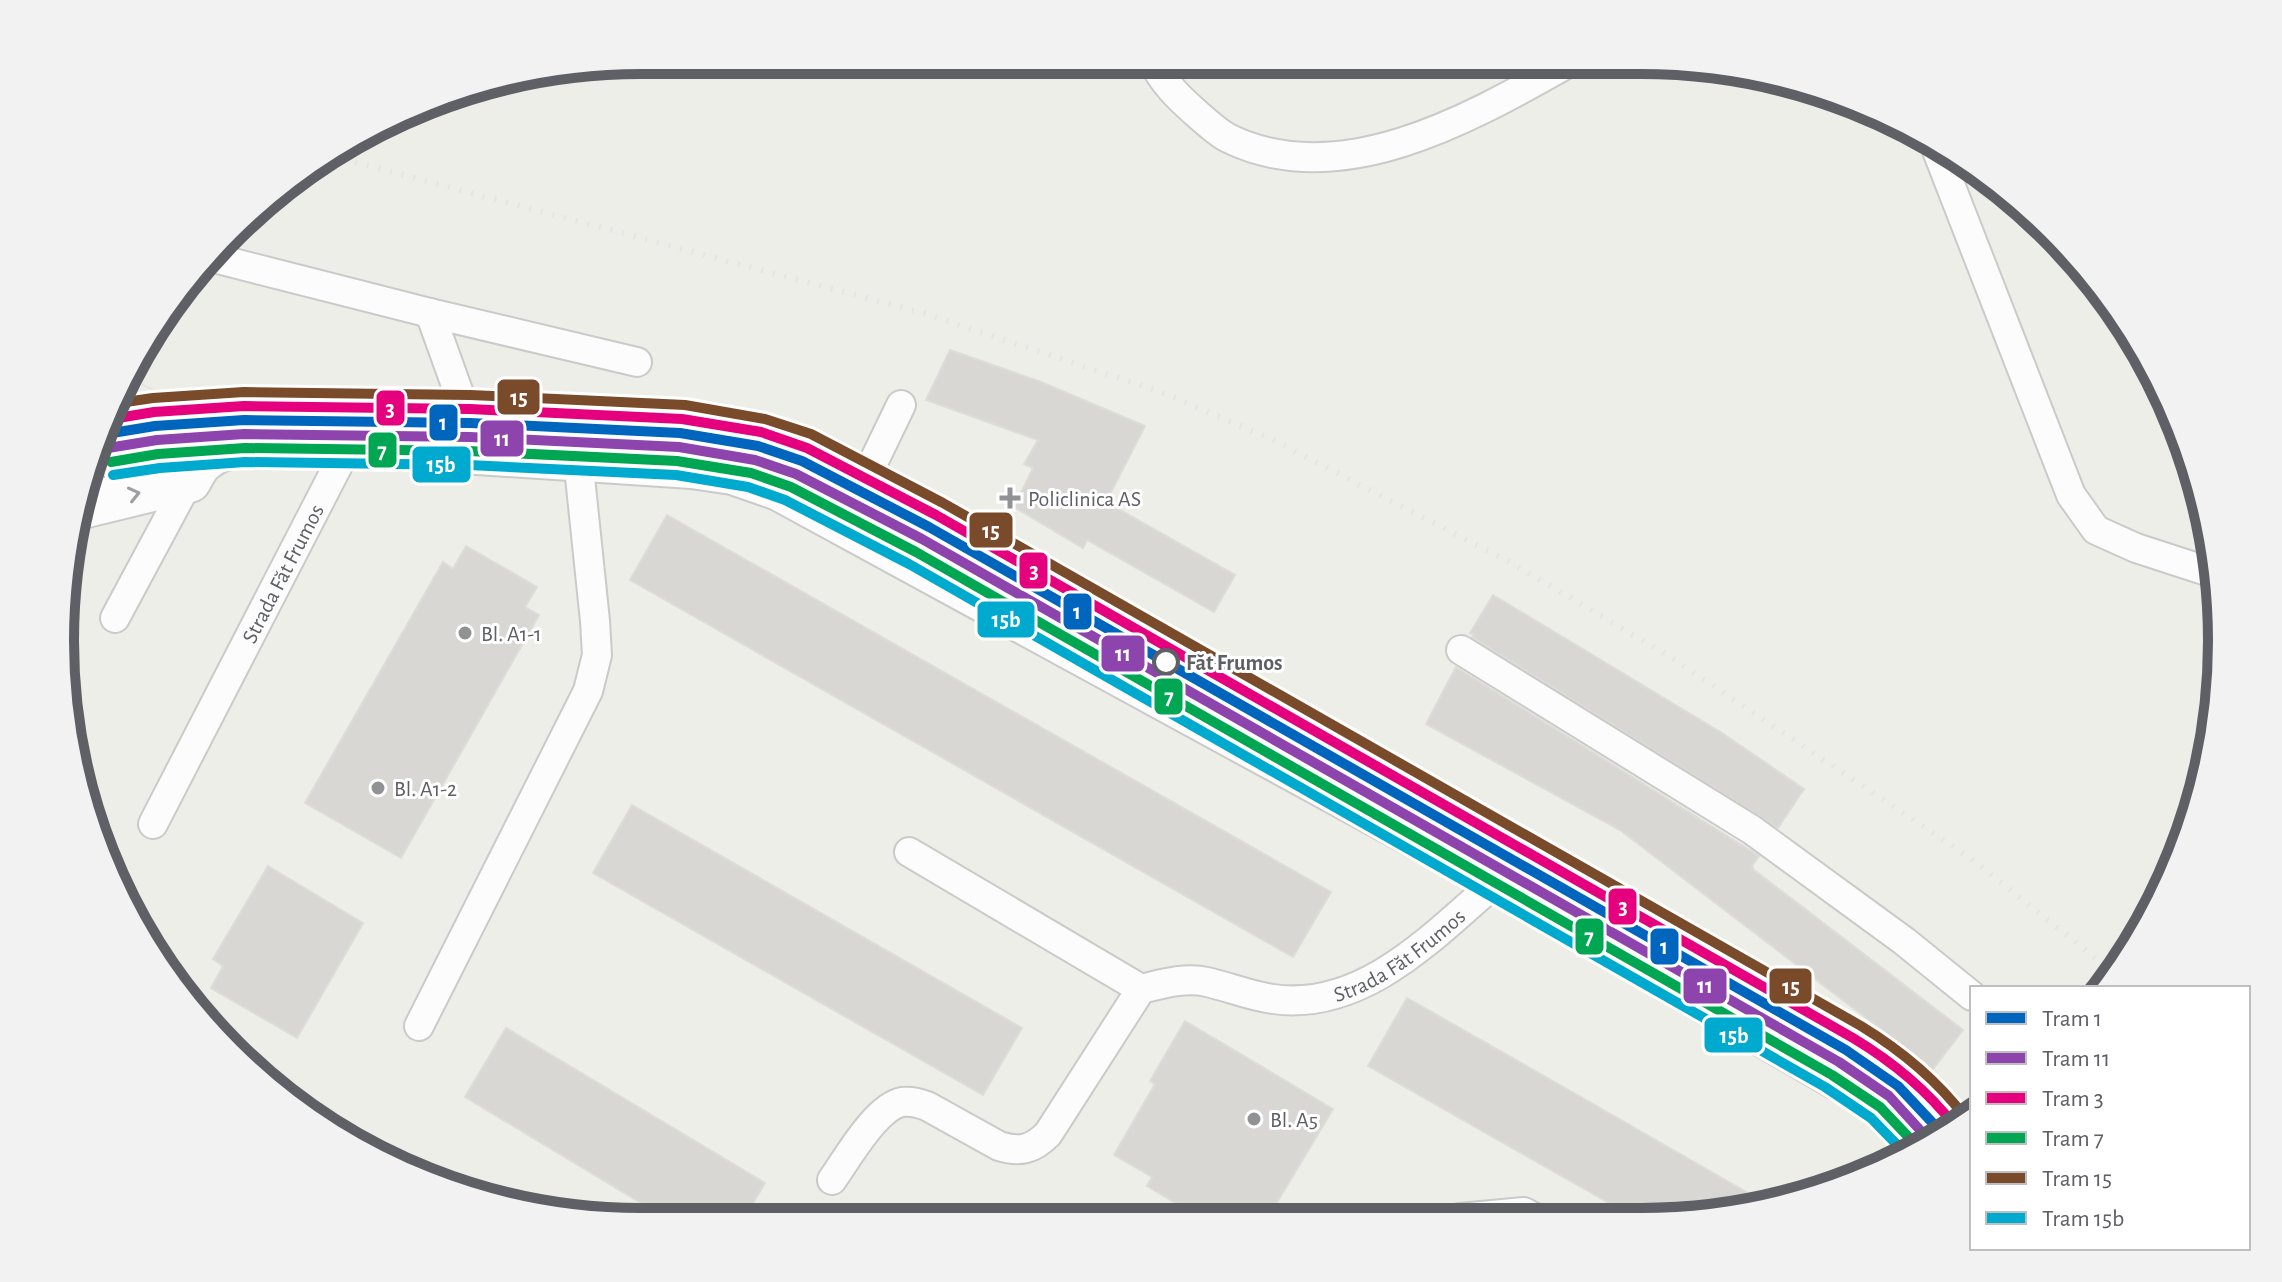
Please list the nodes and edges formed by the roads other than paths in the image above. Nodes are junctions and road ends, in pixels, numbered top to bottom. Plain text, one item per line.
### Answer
1 (1160, 74) edge
2 (1548, 74) edge
3 (1941, 160) edge
4 (222, 260) edge
5 (430, 313) junction
6 (637, 362) dead end
7 (901, 405) dead end
8 (350, 442) junction
9 (480, 452) junction
10 (578, 458) junction
11 (189, 480) junction
12 (91, 504) edge
13 (844, 523) junction
14 (2203, 570) edge
15 (115, 618) dead end
16 (1461, 650) dead end
17 (153, 824) dead end
18 (909, 852) dead end
19 (1498, 880) junction
20 (1141, 989) junction
21 (1970, 994) edge
22 (419, 1026) dead end
23 (1914, 1137) edge
24 (832, 1180) dead end

1 - 2 lane
3 - 14 lane
4 - 5 lane
5 - 6 lane
5 - 9 lane
7 - 13 lane
8 - 9 street
8 - 11 street
8 - 17 lane, Strada Făt Frumos
9 - 10 street
10 - 13 street
10 - 22 lane
12 -> 11 street
11 - 15 lane
13 - 19 street
16 - 21 lane
18 - 20 lane
19 - 20 lane, Strada Făt Frumos
19 - 23 street
20 - 24 lane

